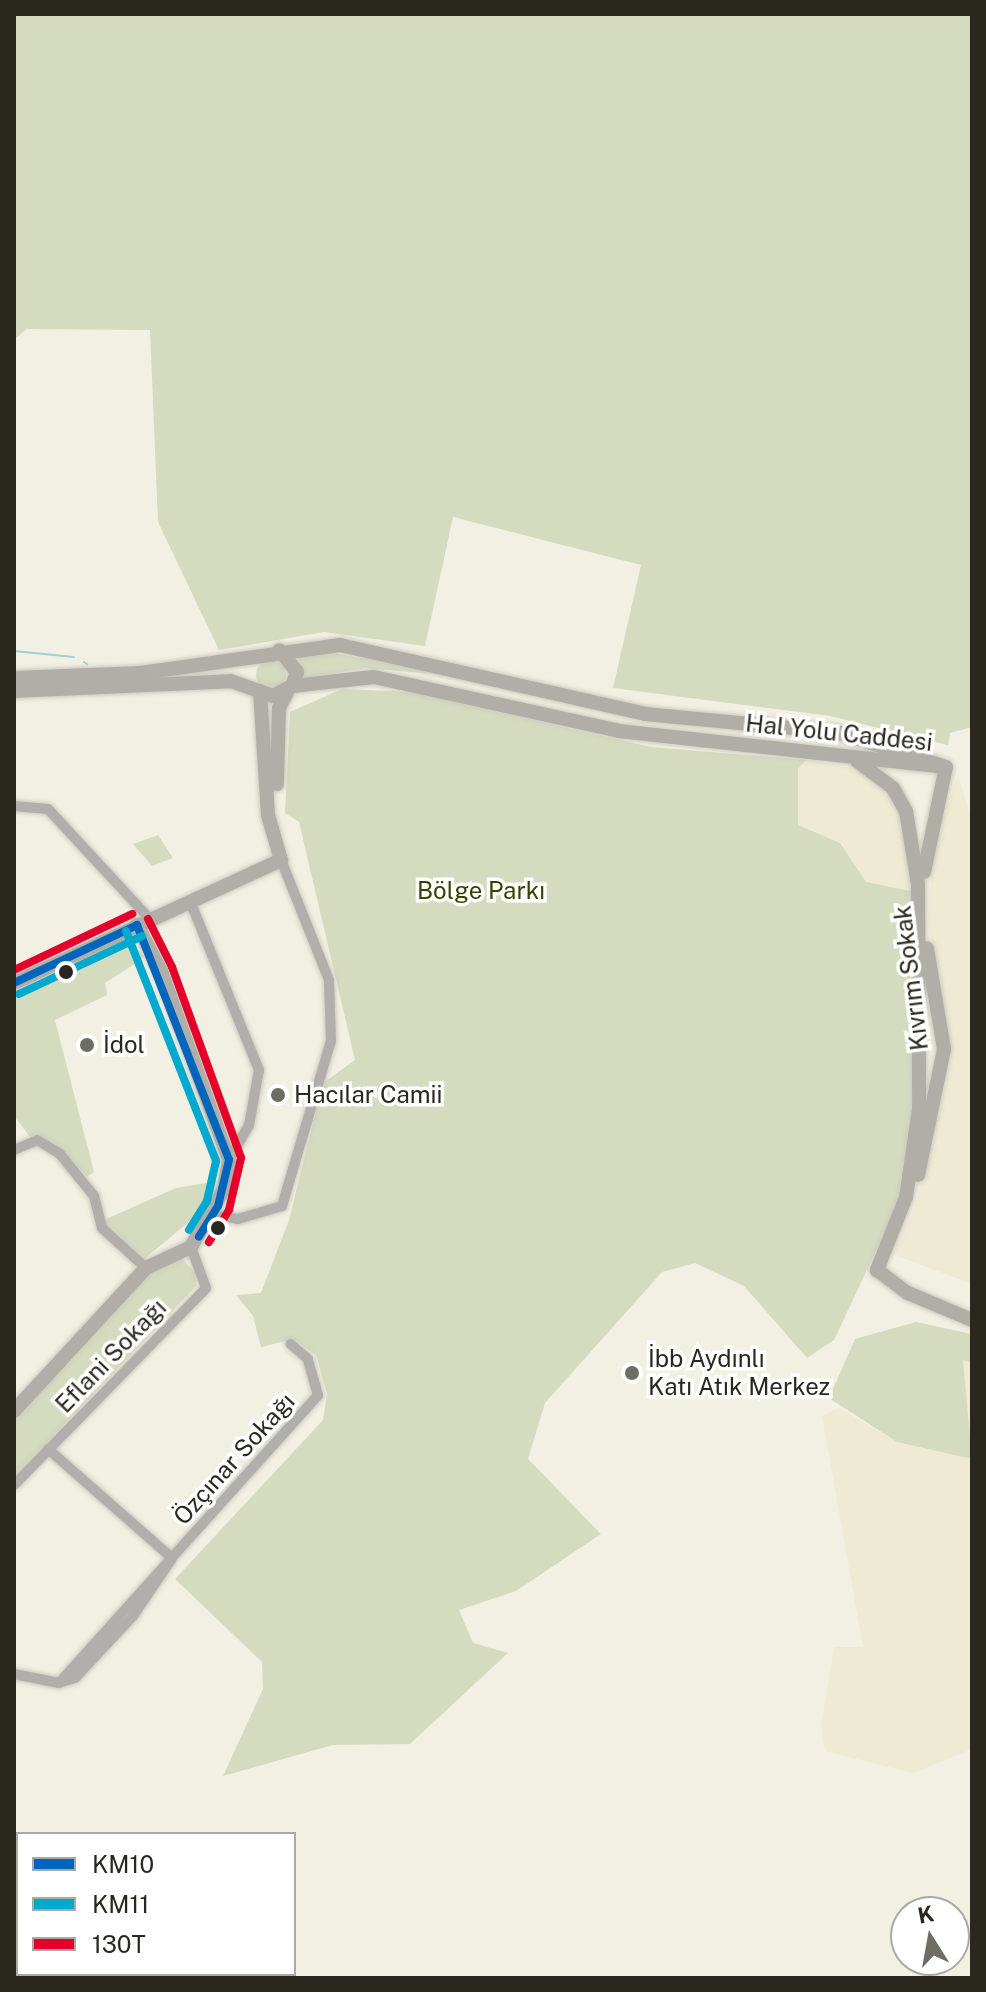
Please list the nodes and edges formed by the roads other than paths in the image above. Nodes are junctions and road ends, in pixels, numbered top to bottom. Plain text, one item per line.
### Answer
1 (271, 651) junction
2 (14, 678) edge
3 (257, 689) junction
4 (290, 689) junction
5 (14, 691) edge
6 (845, 755) junction
7 (946, 767) junction
8 (14, 806) edge
9 (281, 860) junction
10 (190, 901) junction
11 (143, 922) junction
12 (14, 972) edge
13 (14, 983) edge
14 (14, 1150) edge
15 (229, 1160) junction
16 (213, 1215) junction
17 (191, 1247) junction
18 (146, 1268) junction
19 (877, 1270) junction
20 (972, 1320) edge
21 (291, 1344) dead end
22 (14, 1411) edge
23 (48, 1449) junction
24 (14, 1485) edge
25 (172, 1558) junction
26 (14, 1674) edge

1 - 2 street, Hal Yolu Caddesi
1 - 3 street
1 - 4 street
1 - 7 street, Hal Yolu Caddesi
3 - 4 street, Hal Yolu Caddesi
3 - 5 street, Hal Yolu Caddesi
3 - 9 street
4 - 6 street, Hal Yolu Caddesi
4 - 9 street
6 - 7 street, Hal Yolu Caddesi
6 - 19 street
7 - 19 street, Kıvrım Sokak
8 - 11 street
9 - 10 street
9 - 16 street
10 - 11 street
10 - 15 street
11 - 12 street
11 - 13 street
11 - 15 street
14 - 18 street
15 - 16 street
16 - 17 street
17 - 18 street
17 - 23 street, Eflani Sokağı
18 - 22 street
19 - 20 street
21 - 25 street, Özçınar Sokağı
23 - 24 street, Eflani Sokağı
23 - 25 street
25 - 26 street, Özçınar Sokağı

